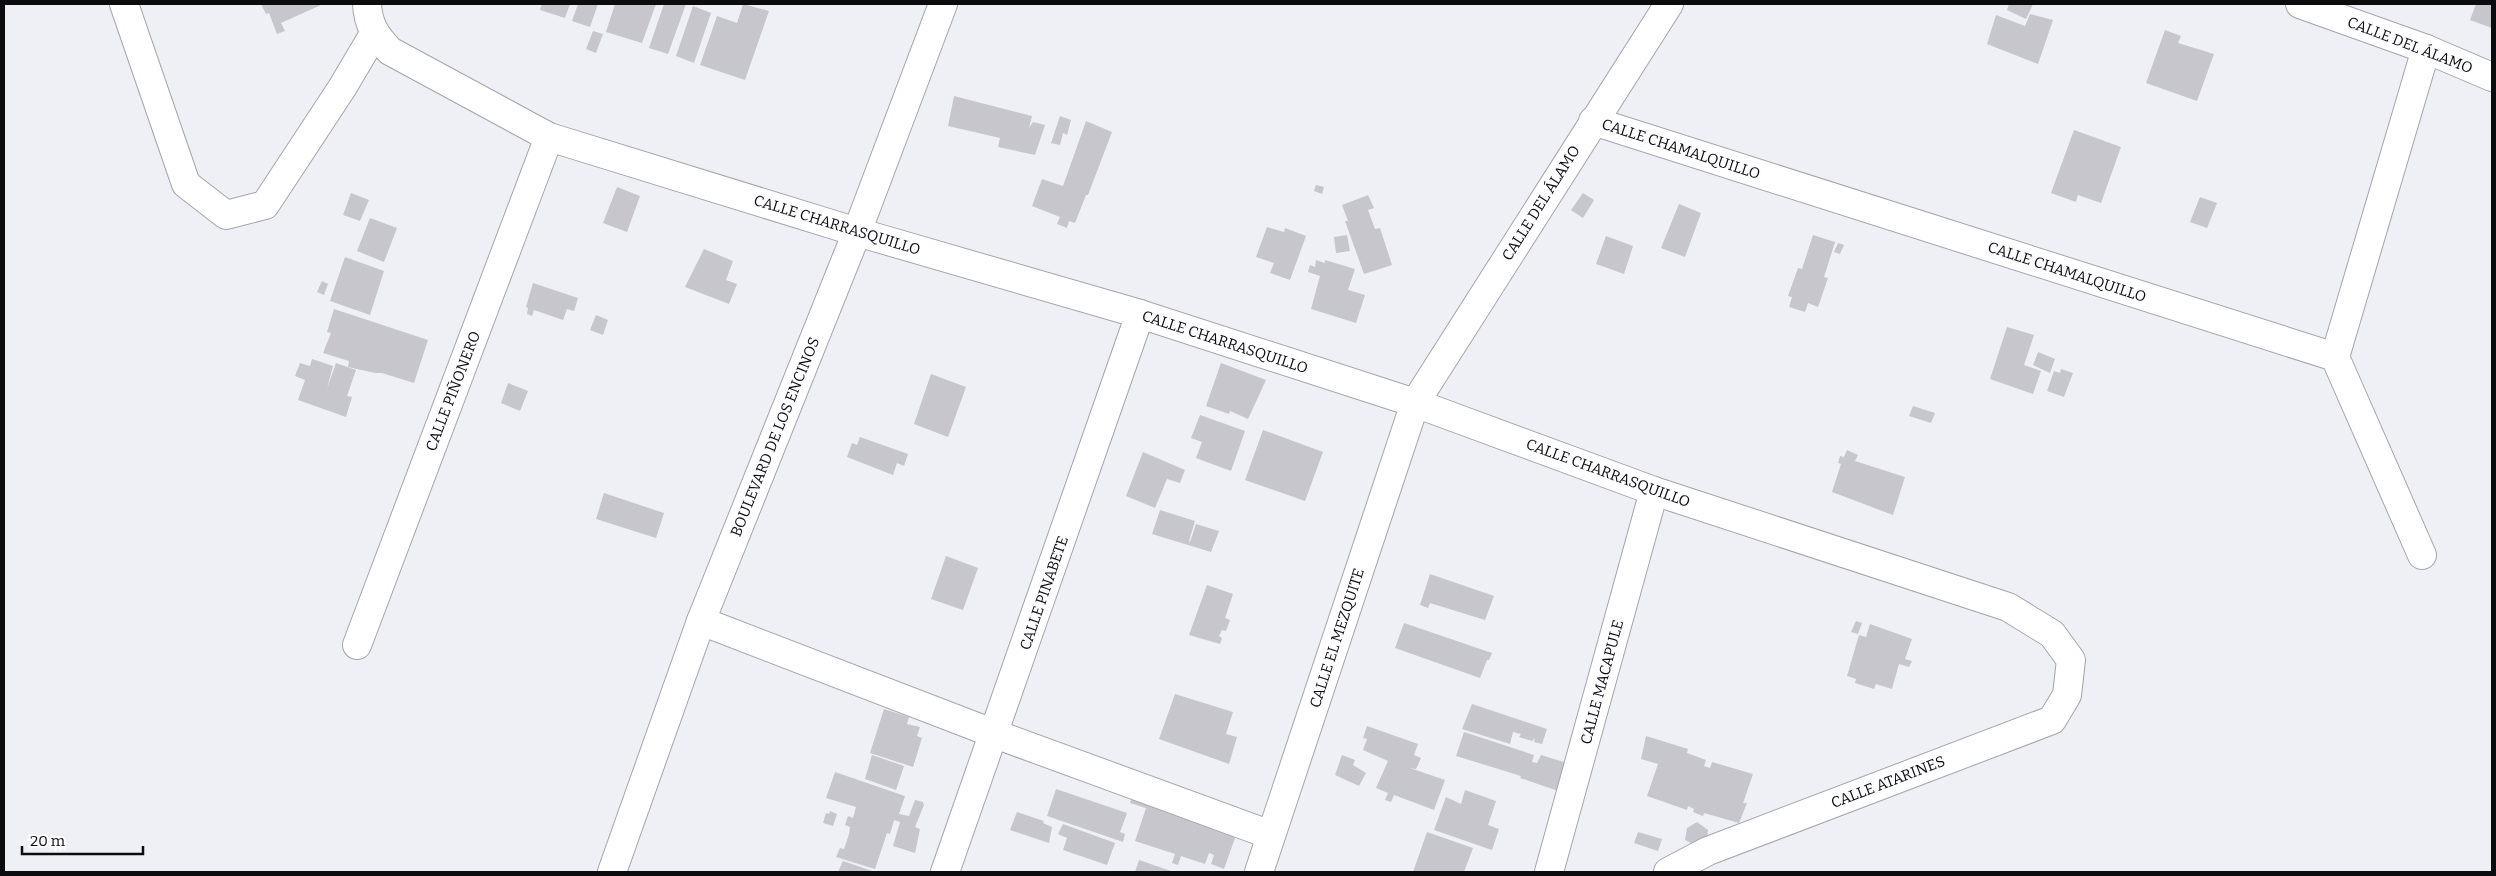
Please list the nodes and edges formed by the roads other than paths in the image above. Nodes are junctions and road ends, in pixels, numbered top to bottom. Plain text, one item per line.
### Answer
1 (124, 4) edge
2 (367, 4) edge
3 (943, 4) edge
4 (1668, 4) edge
5 (2300, 4) edge
6 (374, 34) junction
7 (2426, 49) junction
8 (2492, 77) edge
9 (1593, 121) junction
10 (549, 136) junction
11 (857, 232) junction
12 (1140, 314) junction
13 (2335, 357) junction
14 (1415, 403) junction
15 (1654, 491) junction
16 (2422, 556) dead end
17 (701, 621) junction
18 (357, 645) dead end
19 (2070, 660) joint
20 (995, 734) junction
21 (1271, 835) junction
22 (612, 872) edge
23 (945, 872) edge
24 (1259, 872) edge
25 (1549, 872) edge
26 (1668, 872) edge

1 - 6 street
2 - 6 street
3 - 11 street, BOULEVARD DE LOS ENCINOS
4 - 9 street, CALLE DEL ÁLAMO
5 - 7 street, CALLE DEL ÁLAMO
6 - 10 street, CALLE CHARRASQUILLO
7 - 8 street, CALLE DEL ÁLAMO
7 - 13 street
9 - 13 street, CALLE CHAMALQUILLO
9 - 14 street, CALLE DEL ÁLAMO
10 - 11 street, CALLE CHARRASQUILLO
10 - 18 street, CALLE PIÑONERO
11 - 12 street, CALLE CHARRASQUILLO
11 - 17 street, BOULEVARD DE LOS ENCINOS
12 - 14 street, CALLE CHARRASQUILLO
12 - 20 street, CALLE PINABETE
13 - 16 street
14 - 15 street, CALLE CHARRASQUILLO
14 - 21 street, CALLE EL MEZQUITE
15 - 19 street, CALLE CHARRASQUILLO
15 - 25 street, CALLE MACAPULE
17 - 20 street
17 - 22 street, BOULEVARD DE LOS ENCINOS
19 - 26 street, CALLE ATARINES
20 - 21 street
20 - 23 street, CALLE PINABETE
21 - 24 street, CALLE EL MEZQUITE

